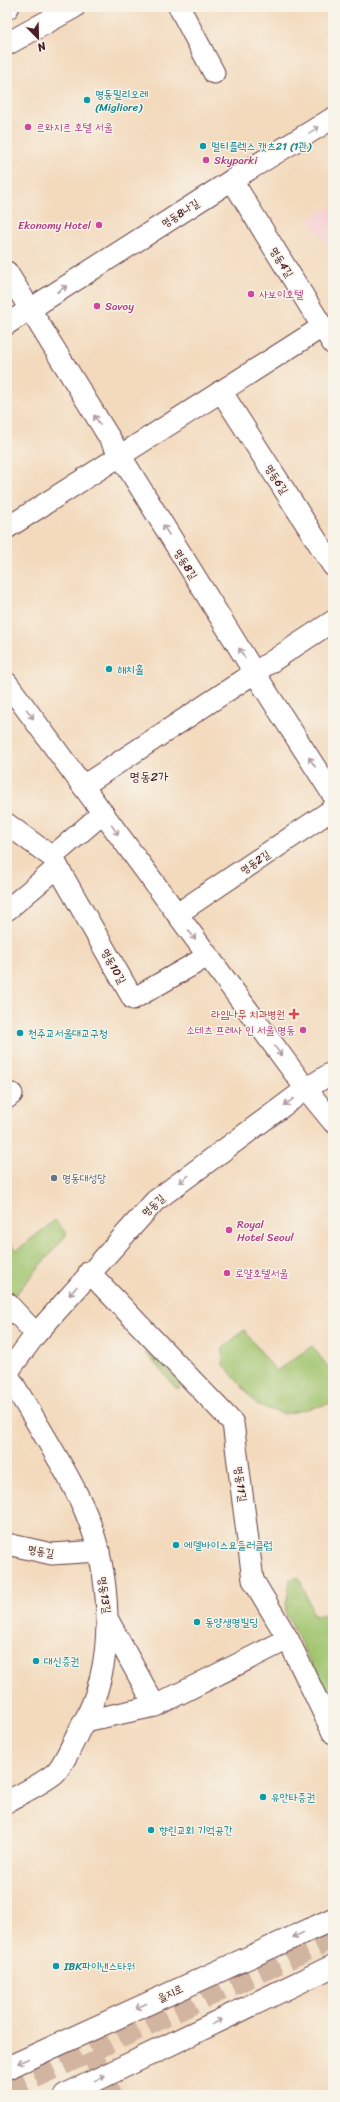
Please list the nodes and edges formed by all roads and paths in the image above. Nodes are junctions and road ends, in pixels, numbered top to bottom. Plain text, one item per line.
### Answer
1 (74, 7) edge
2 (179, 7) edge
3 (7, 44) edge
4 (214, 73) dead end
5 (333, 118) edge
6 (232, 180) junction
7 (7, 272) edge
8 (29, 310) junction
9 (7, 324) edge
10 (328, 335) edge
11 (221, 391) junction
12 (119, 456) junction
13 (7, 528) edge
14 (333, 566) edge
15 (333, 621) edge
16 (254, 672) junction
17 (7, 683) edge
18 (83, 786) junction
19 (333, 795) edge
20 (333, 810) edge
21 (103, 814) junction
22 (7, 824) edge
23 (55, 862) junction
24 (7, 910) edge
25 (177, 914) junction
26 (208, 956) junction
27 (333, 1072) edge
28 (306, 1089) junction
29 (333, 1122) edge
30 (89, 1272) junction
31 (7, 1303) edge
32 (36, 1334) junction
33 (7, 1373) edge
34 (7, 1544) edge
35 (99, 1551) junction
36 (108, 1620) junction
37 (288, 1639) junction
38 (155, 1706) junction
39 (85, 1720) junction
40 (333, 1733) edge
41 (7, 1802) edge
42 (333, 1919) edge
43 (333, 1966) edge
44 (7, 2068) edge
45 (65, 2095) edge

1 - 3 main road
2 - 4 street
6 -> 5 street, 명동8나길
8 -> 6 street, 명동8나길
6 - 10 street, 명동4길
7 - 8 street, 명동8길
8 - 9 street, 명동8나길
12 -> 8 street, 명동8길
10 - 11 street
11 - 12 street
11 - 14 street, 명동6길
12 - 13 street
16 -> 12 street, 명동8길
15 - 16 street
16 - 18 street
19 -> 16 street, 명동8길
17 -> 18 street
18 - 21 street
20 - 25 street, 명동2길
21 - 23 street
21 -> 25 street
22 - 23 street, 명동10길
23 - 24 street
23 - 26 street, 명동10길
25 -> 26 street
26 -> 28 street
27 - 28 street, 명동길
28 - 29 street
28 -> 30 street, 명동길
30 -> 32 street, 명동길
30 - 37 street, 명동11길
31 - 32 street
32 - 33 street, 명동길
33 - 35 street, 명동13길
34 - 35 street, 명동길
35 - 36 street, 명동13길
36 - 38 street
36 - 39 street, 명동13길
37 - 38 street
37 - 40 street, 명동11길
38 - 39 street
39 - 41 street, 명동13길
42 -> 44 main road, 을지로
45 -> 43 main road

